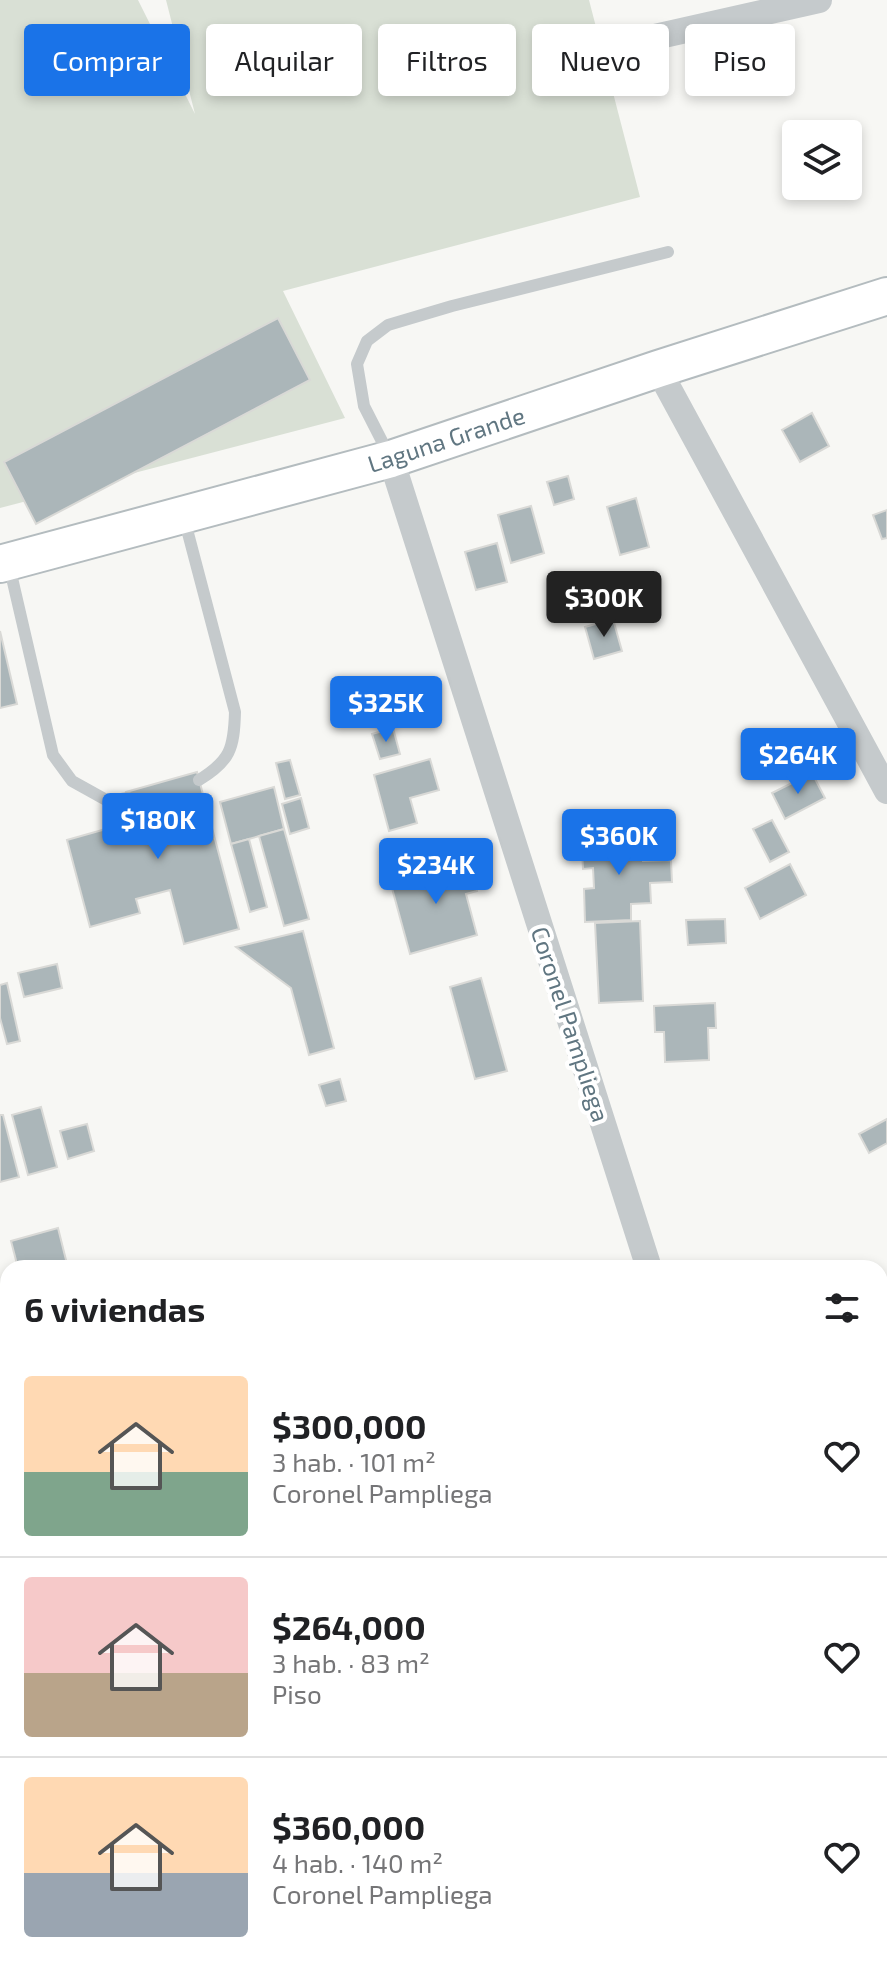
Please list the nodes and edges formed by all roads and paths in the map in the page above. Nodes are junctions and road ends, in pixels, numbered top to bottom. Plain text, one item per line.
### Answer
1 (819, 0) edge
2 (669, 34) edge
3 (668, 252) dead end
4 (887, 296) edge
5 (658, 369) junction
6 (391, 459) junction
7 (183, 516) junction
8 (4, 563) edge
9 (199, 780) dead end
10 (887, 791) edge
11 (128, 798) dead end
12 (646, 1260) edge

1 - 2 street
3 - 6 lane
4 - 5 main road, Laguna Grande
5 - 6 main road, Laguna Grande
5 - 10 street
6 - 7 main road, Laguna Grande
6 - 12 street, Coronel Pampliega
7 - 8 main road, Laguna Grande
7 - 9 lane
8 - 11 lane

